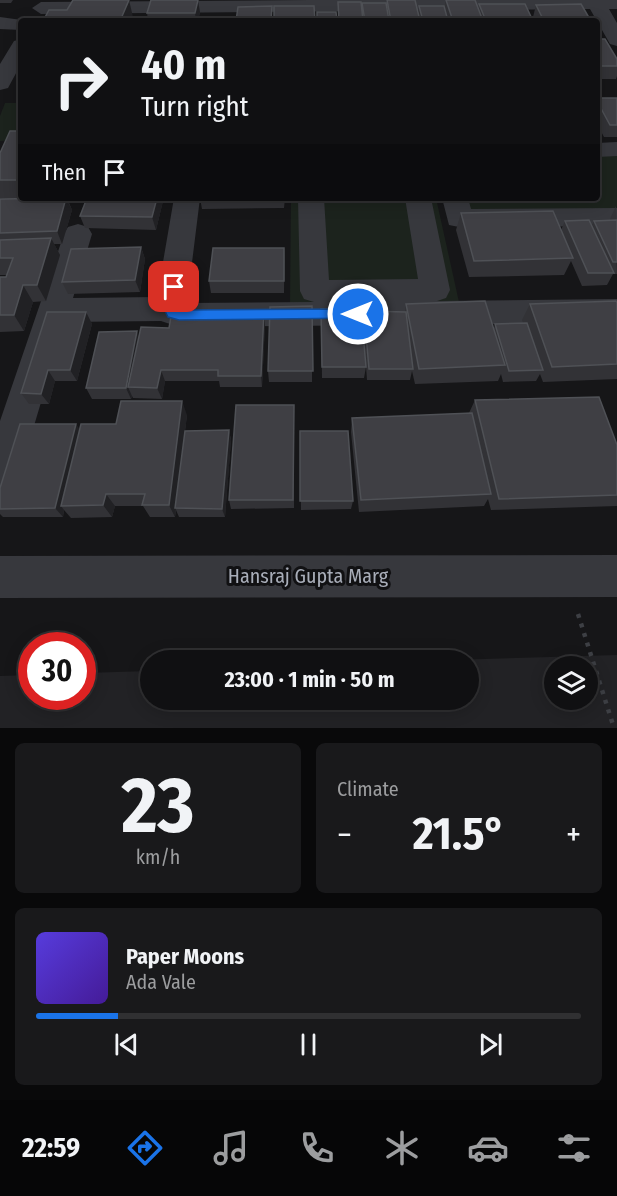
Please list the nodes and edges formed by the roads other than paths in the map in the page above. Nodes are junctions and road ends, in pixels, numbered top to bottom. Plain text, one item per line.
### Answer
1 (596, 3) junction
2 (617, 3) edge
3 (40, 10) edge
4 (214, 14) edge
5 (0, 23) edge
6 (18, 24) edge
7 (617, 42) edge
8 (600, 44) edge
9 (18, 50) edge
10 (0, 83) edge
11 (617, 149) edge
12 (600, 150) edge
13 (187, 201) edge
14 (311, 201) edge
15 (419, 204) edge
16 (457, 204) edge
17 (617, 217) edge
18 (78, 234) dead end
19 (379, 302) junction
20 (171, 309) junction
21 (54, 310) junction
22 (617, 311) edge
23 (0, 476) edge
24 (617, 576) edge
25 (0, 577) edge

1 - 2 street
1 - 4 street
1 - 7 street
3 - 4 street
5 - 6 street
7 - 8 street
9 - 10 street
11 - 12 street
13 - 20 street
14 - 19 street
15 - 16 street
15 - 19 street
16 - 17 street
18 - 21 street
19 - 20 street
19 - 22 street
20 - 21 street
21 - 23 street
24 - 25 street, Hansraj Gupta Marg

